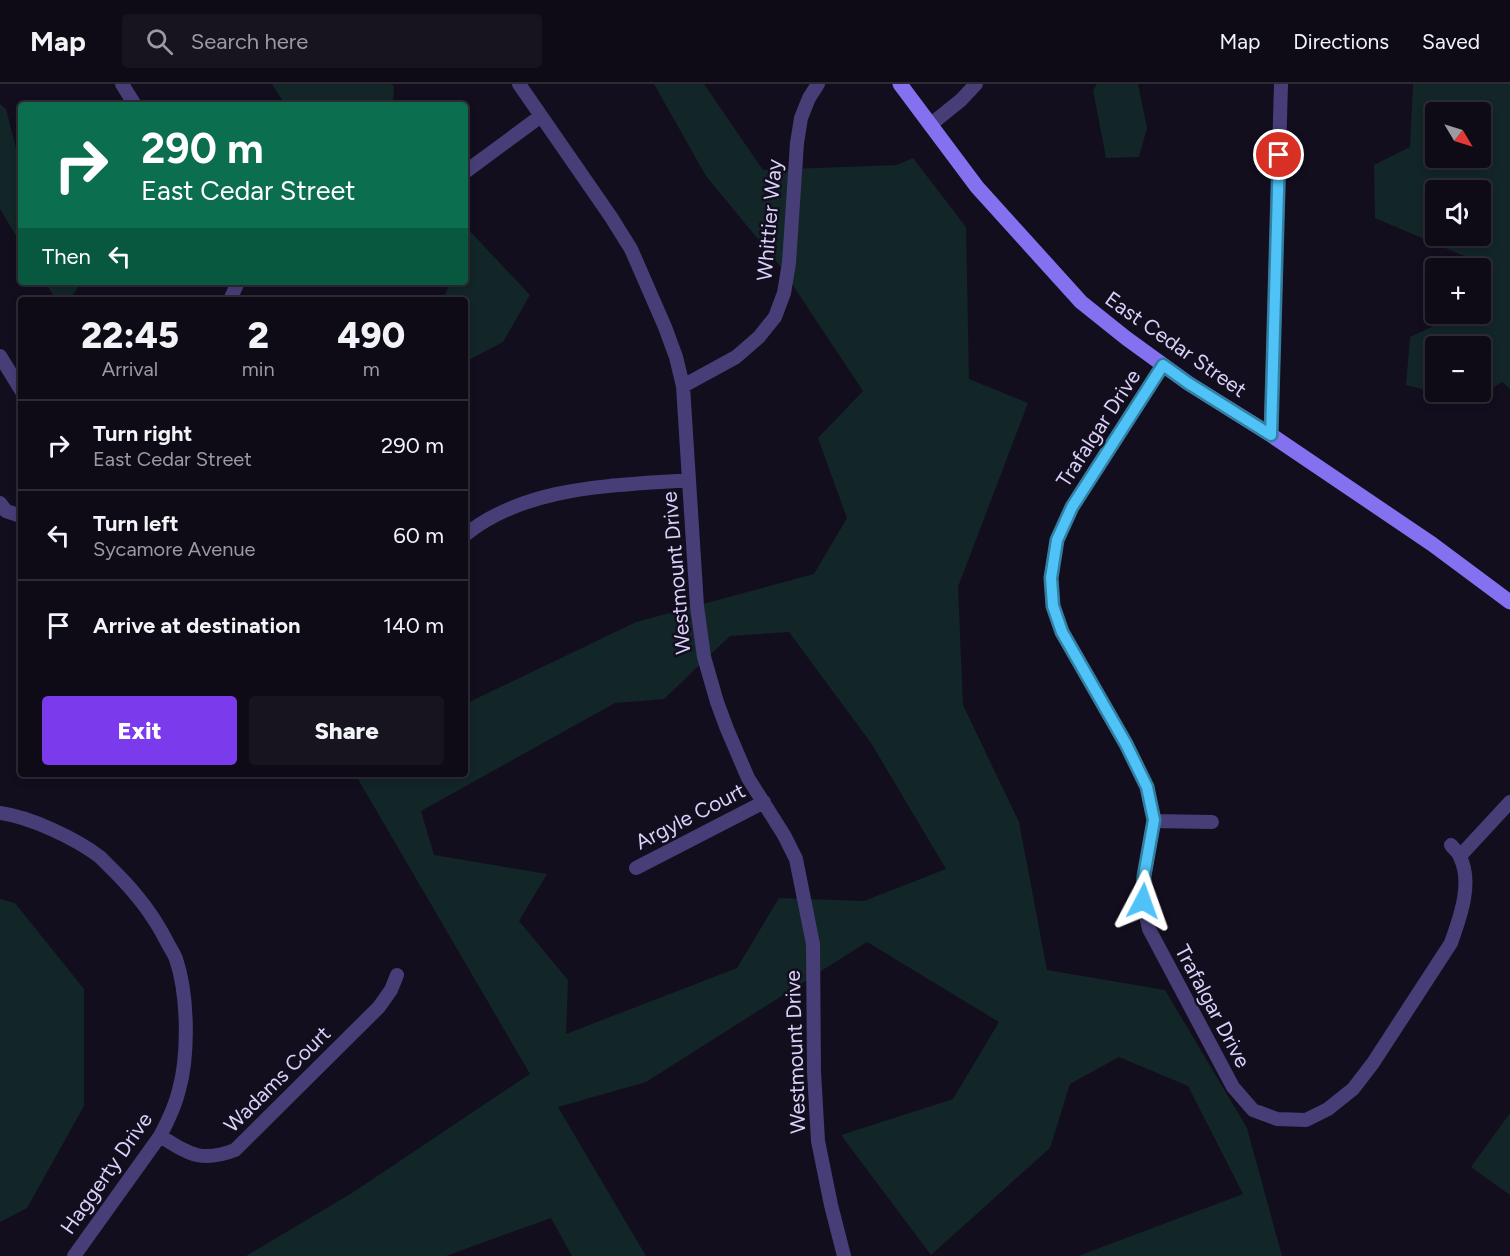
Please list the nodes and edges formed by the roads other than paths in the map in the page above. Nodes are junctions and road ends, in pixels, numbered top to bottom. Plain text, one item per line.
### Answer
1 (122, 84) edge
2 (519, 84) edge
3 (818, 84) edge
4 (900, 84) edge
5 (976, 84) edge
6 (1281, 84) edge
7 (133, 102) edge
8 (541, 116) junction
9 (930, 125) junction
10 (468, 170) edge
11 (0, 356) edge
12 (1163, 365) junction
13 (18, 385) edge
14 (682, 386) junction
15 (1271, 435) junction
16 (689, 480) junction
17 (0, 503) edge
18 (18, 515) edge
19 (468, 533) edge
20 (1510, 602) edge
21 (764, 802) junction
22 (1510, 802) edge
23 (0, 813) edge
24 (1154, 820) junction
25 (1212, 822) dead end
26 (636, 868) dead end
27 (397, 975) dead end
28 (160, 1136) junction
29 (74, 1256) edge
30 (844, 1256) edge

1 - 7 street
2 - 8 street, Westmount Drive
3 - 14 street, Whittier Way
4 - 9 main road, East Cedar Street
5 - 9 street
6 - 15 street
8 - 10 street
8 - 14 street, Westmount Drive
9 - 12 main road, East Cedar Street
11 - 13 street
12 - 15 main road, East Cedar Street
12 - 24 street, Trafalgar Drive
14 - 16 street, Westmount Drive
15 - 20 main road, East Cedar Street
16 - 19 street
16 - 21 street, Westmount Drive
17 - 18 street
21 - 26 street, Argyle Court
21 - 30 street, Westmount Drive
22 - 24 street, Trafalgar Drive
23 - 28 street, Haggerty Drive
24 - 25 street
27 - 28 street, Wadams Court
28 - 29 street, Haggerty Drive

